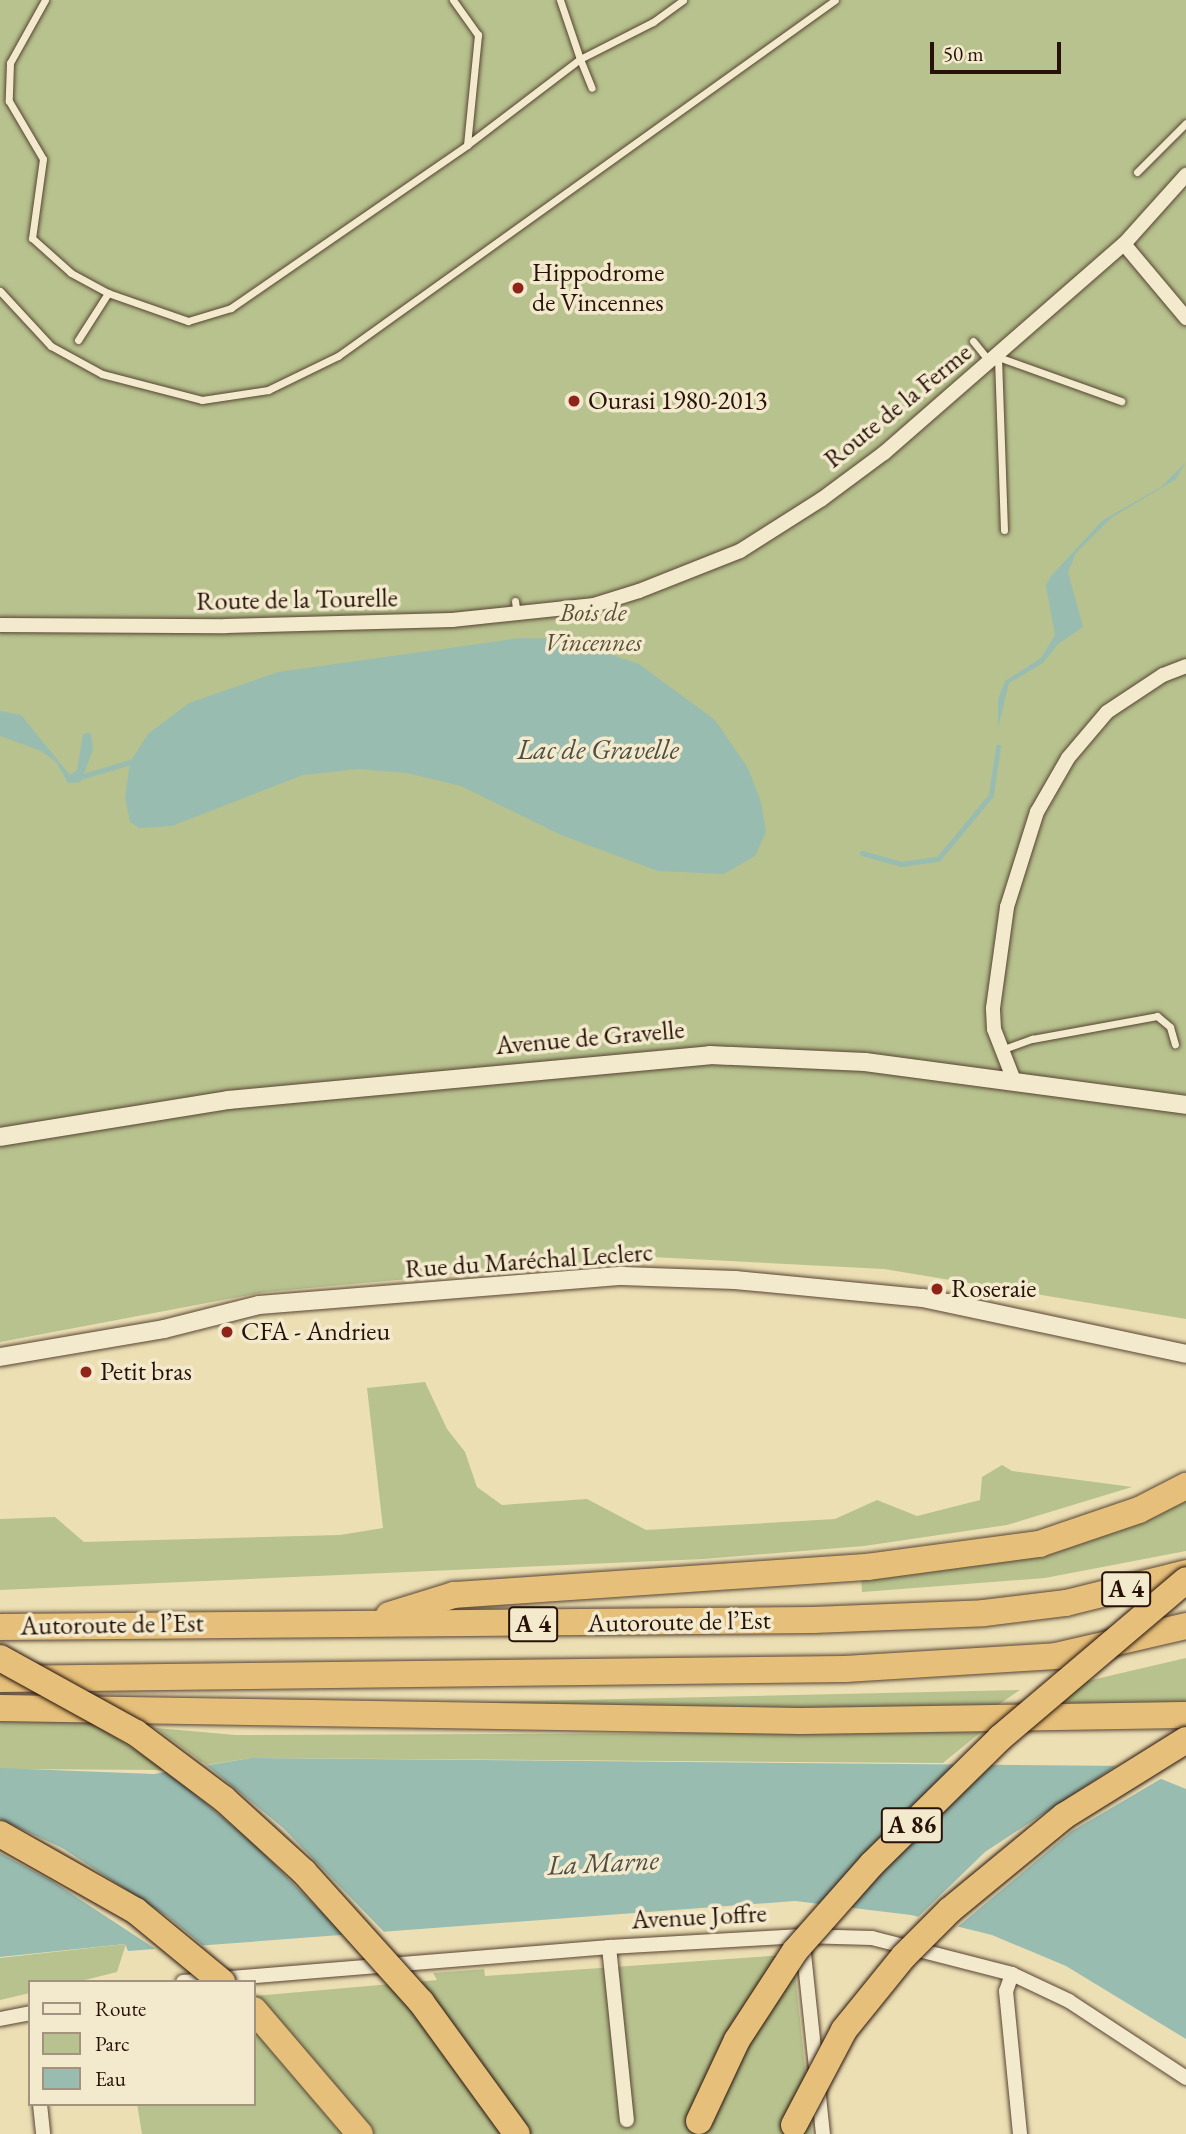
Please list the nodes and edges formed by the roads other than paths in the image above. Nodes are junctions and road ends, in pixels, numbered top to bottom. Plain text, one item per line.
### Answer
1 (45, 0) edge
2 (453, 0) edge
3 (560, 0) edge
4 (683, 0) edge
5 (835, 0) edge
6 (580, 59) junction
7 (592, 88) dead end
8 (1186, 122) edge
9 (1186, 133) edge
10 (1176, 136) junction
11 (467, 145) junction
12 (1138, 172) dead end
13 (1186, 175) edge
14 (1124, 244) junction
15 (0, 291) edge
16 (108, 293) junction
17 (1186, 318) edge
18 (78, 340) dead end
19 (973, 341) dead end
20 (994, 360) junction
21 (1121, 401) dead end
22 (1004, 530) dead end
23 (594, 605) joint
24 (0, 625) edge
25 (1186, 666) edge
26 (1175, 1044) dead end
27 (1000, 1050) junction
28 (1015, 1083) junction
29 (1186, 1105) edge
30 (0, 1137) edge
31 (1186, 1354) edge
32 (0, 1357) edge
33 (1186, 1486) edge
34 (1186, 1573) edge
35 (1186, 1580) edge
36 (366, 1622) junction
37 (1186, 1626) edge
38 (0, 1627) edge
39 (0, 1658) edge
40 (0, 1679) edge
41 (0, 1708) edge
42 (1183, 1715) edge
43 (1186, 1740) edge
44 (0, 1834) edge
45 (802, 1936) junction
46 (608, 1947) junction
47 (1012, 1974) junction
48 (207, 1980) edge
49 (220, 1980) edge
50 (256, 2012) edge
51 (28, 2013) edge
52 (0, 2019) edge
53 (1186, 2078) edge
54 (40, 2106) edge
55 (627, 2120) dead end
56 (43, 2134) edge
57 (360, 2134) edge
58 (517, 2134) edge
59 (695, 2134) edge
60 (789, 2134) edge
61 (823, 2134) edge
62 (1020, 2134) edge

1 - 16 lane
2 - 11 lane
3 - 6 lane
4 - 6 lane
5 - 15 lane
6 - 7 lane
6 - 11 lane
8 - 10 lane
9 - 10 lane
10 - 12 lane
11 - 16 lane
13 - 14 street, Route de la Ferme
14 - 17 street
14 - 20 street, Route de la Ferme
16 - 18 lane
19 - 20 lane
20 - 21 lane
20 - 22 lane
20 - 23 street, Route de la Ferme
23 - 24 street, Route de la Tourelle
25 - 27 street
26 - 27 lane
27 - 28 street
28 - 29 street, Avenue de Gravelle
28 - 30 street, Avenue de Gravelle
31 - 32 street, Rue du Maréchal Leclerc
33 - 36 highway
34 - 36 highway, Autoroute de l’Est / A 4
35 - 59 highway, A 86, bridge
36 - 38 highway, Autoroute de l’Est / A 4
37 - 40 highway, Autoroute de l’Est / A 4
39 - 58 highway, bridge
41 - 42 highway
43 - 60 highway, bridge
44 - 49 highway, bridge
45 - 46 street, Avenue Joffre
45 - 47 street, Avenue Joffre
45 - 61 street
46 - 48 street, Avenue Joffre
46 - 55 street
47 - 53 street, Avenue Joffre
47 - 62 street
50 - 57 highway
51 - 52 street
54 - 56 street

